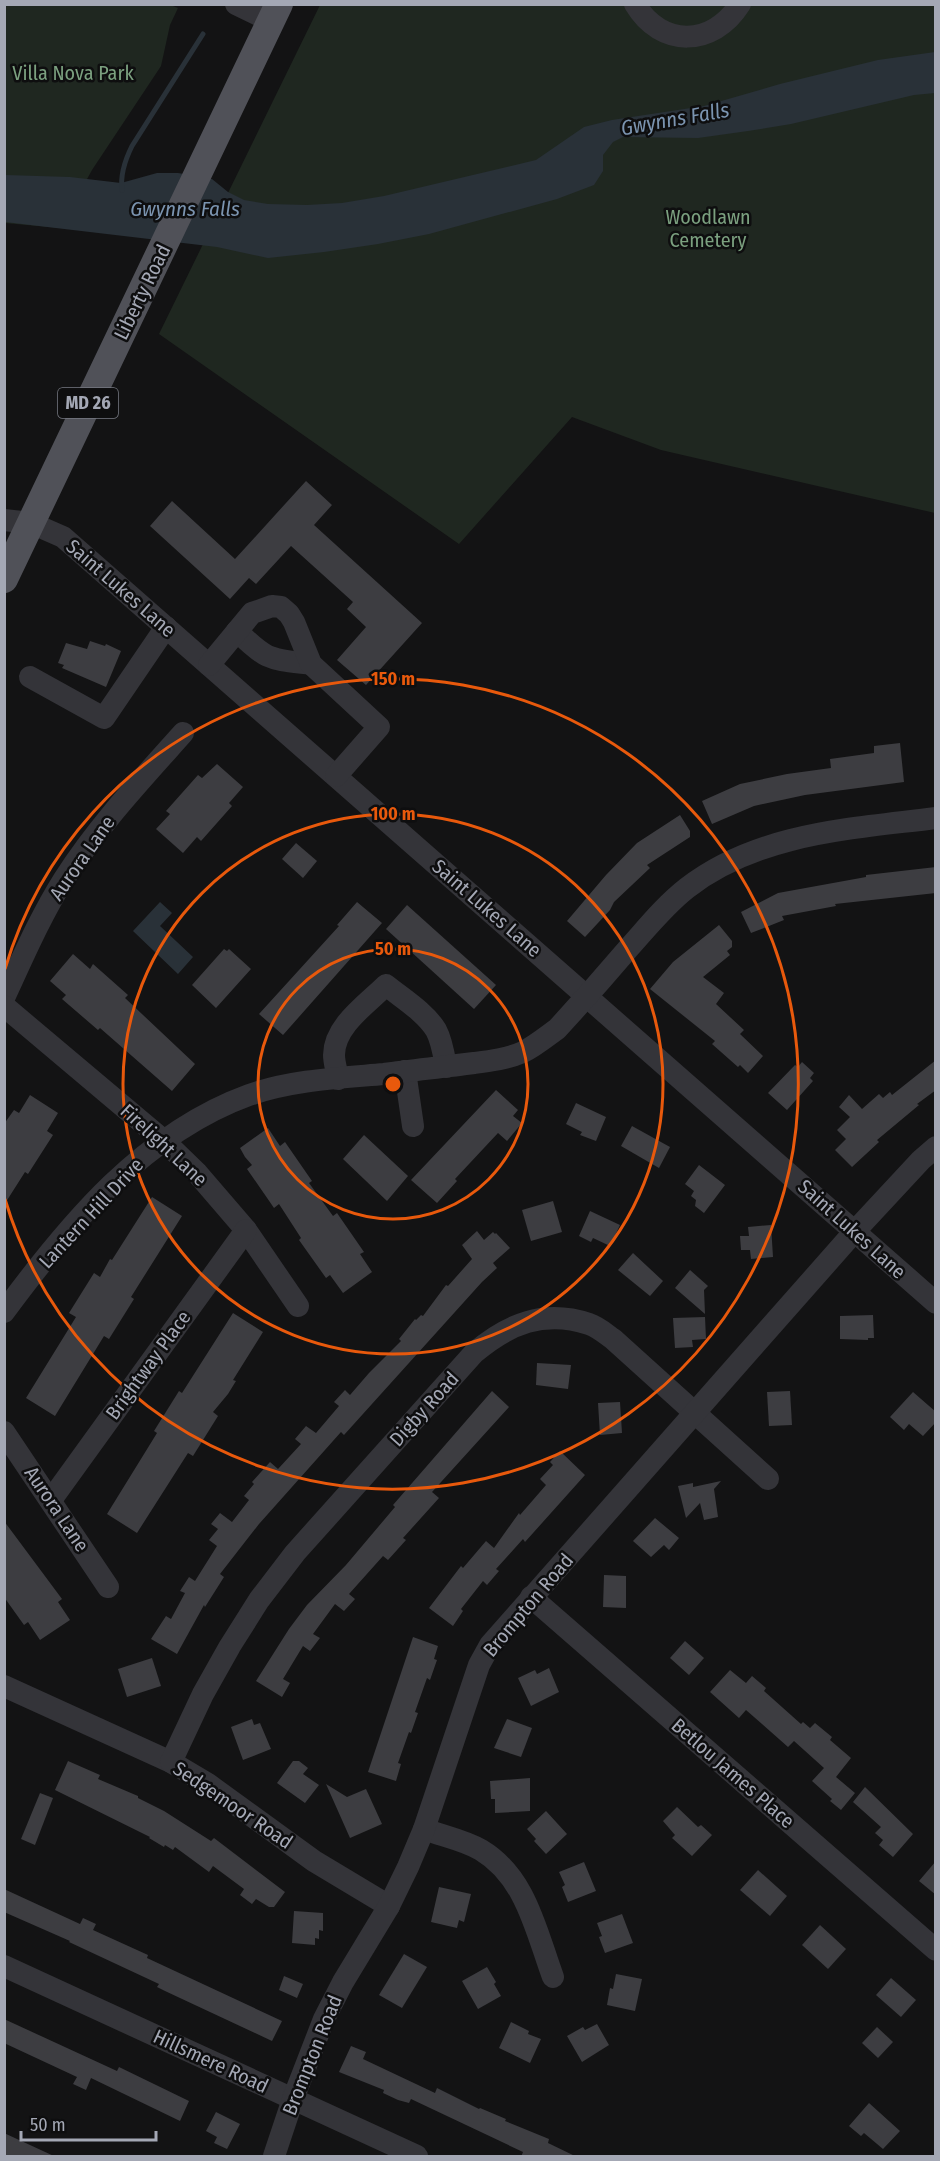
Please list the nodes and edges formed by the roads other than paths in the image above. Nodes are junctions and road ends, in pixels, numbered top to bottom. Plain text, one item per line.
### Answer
1 (236, 4) edge
2 (635, 4) edge
3 (740, 4) edge
4 (275, 13) edge
5 (18, 521) edge
6 (4, 579) edge
7 (166, 627) junction
8 (237, 631) junction
9 (311, 663) junction
10 (209, 665) junction
11 (30, 678) dead end
12 (183, 733) dead end
13 (336, 776) junction
14 (936, 818) edge
15 (587, 996) junction
16 (4, 998) edge
17 (4, 1006) edge
18 (446, 1067) junction
19 (405, 1071) junction
20 (338, 1078) junction
21 (414, 1126) dead end
22 (163, 1140) junction
23 (936, 1147) edge
24 (246, 1230) junction
25 (855, 1231) junction
26 (936, 1303) edge
27 (298, 1306) dead end
28 (4, 1312) edge
29 (696, 1413) junction
30 (4, 1432) edge
31 (768, 1479) dead end
32 (51, 1500) junction
33 (108, 1587) dead end
34 (531, 1597) junction
35 (4, 1686) edge
36 (171, 1762) junction
37 (424, 1829) junction
38 (389, 1906) junction
39 (936, 1950) edge
40 (4, 1966) edge
41 (553, 1977) dead end
42 (293, 2099) junction
43 (274, 2157) edge
44 (417, 2157) edge

1 - 4 street
2 - 3 street
4 - 5 main road, Liberty Road / MD 26
5 - 6 main road, Liberty Road / MD 26
5 - 7 street, Saint Lukes Lane
7 - 10 street, Saint Lukes Lane
7 - 11 street
8 - 9 street
8 - 9 street
8 - 10 street
9 - 13 street
10 - 13 street, Saint Lukes Lane
12 - 16 street, Aurora Lane
13 - 15 street, Saint Lukes Lane
14 - 15 street, Lantern Hill Drive
15 - 18 street, Lantern Hill Drive
15 - 25 street, Saint Lukes Lane
17 - 22 street, Firelight Lane
18 - 19 street, Lantern Hill Drive
18 - 20 street
19 - 20 street, Lantern Hill Drive
19 - 21 street
20 - 22 street, Lantern Hill Drive
22 - 24 street, Firelight Lane
22 - 28 street, Lantern Hill Drive
23 - 25 street, Brompton Road
24 - 27 street, Firelight Lane
24 - 32 street, Brightway Place
25 - 26 street, Saint Lukes Lane
25 - 29 street, Brompton Road
29 - 31 street, Digby Road
29 - 34 street, Brompton Road
29 - 36 street, Digby Road
30 - 32 street, Aurora Lane
32 - 33 street, Aurora Lane
34 - 37 street, Brompton Road
34 - 39 street, Betlou James Place
35 - 36 street, Sedgemoor Road
36 - 38 street, Sedgemoor Road
37 - 38 street, Brompton Road
37 - 41 street
38 - 42 street, Brompton Road
40 - 42 street, Hillsmere Road
42 - 43 street, Brompton Road
42 - 44 street, Hillsmere Road

